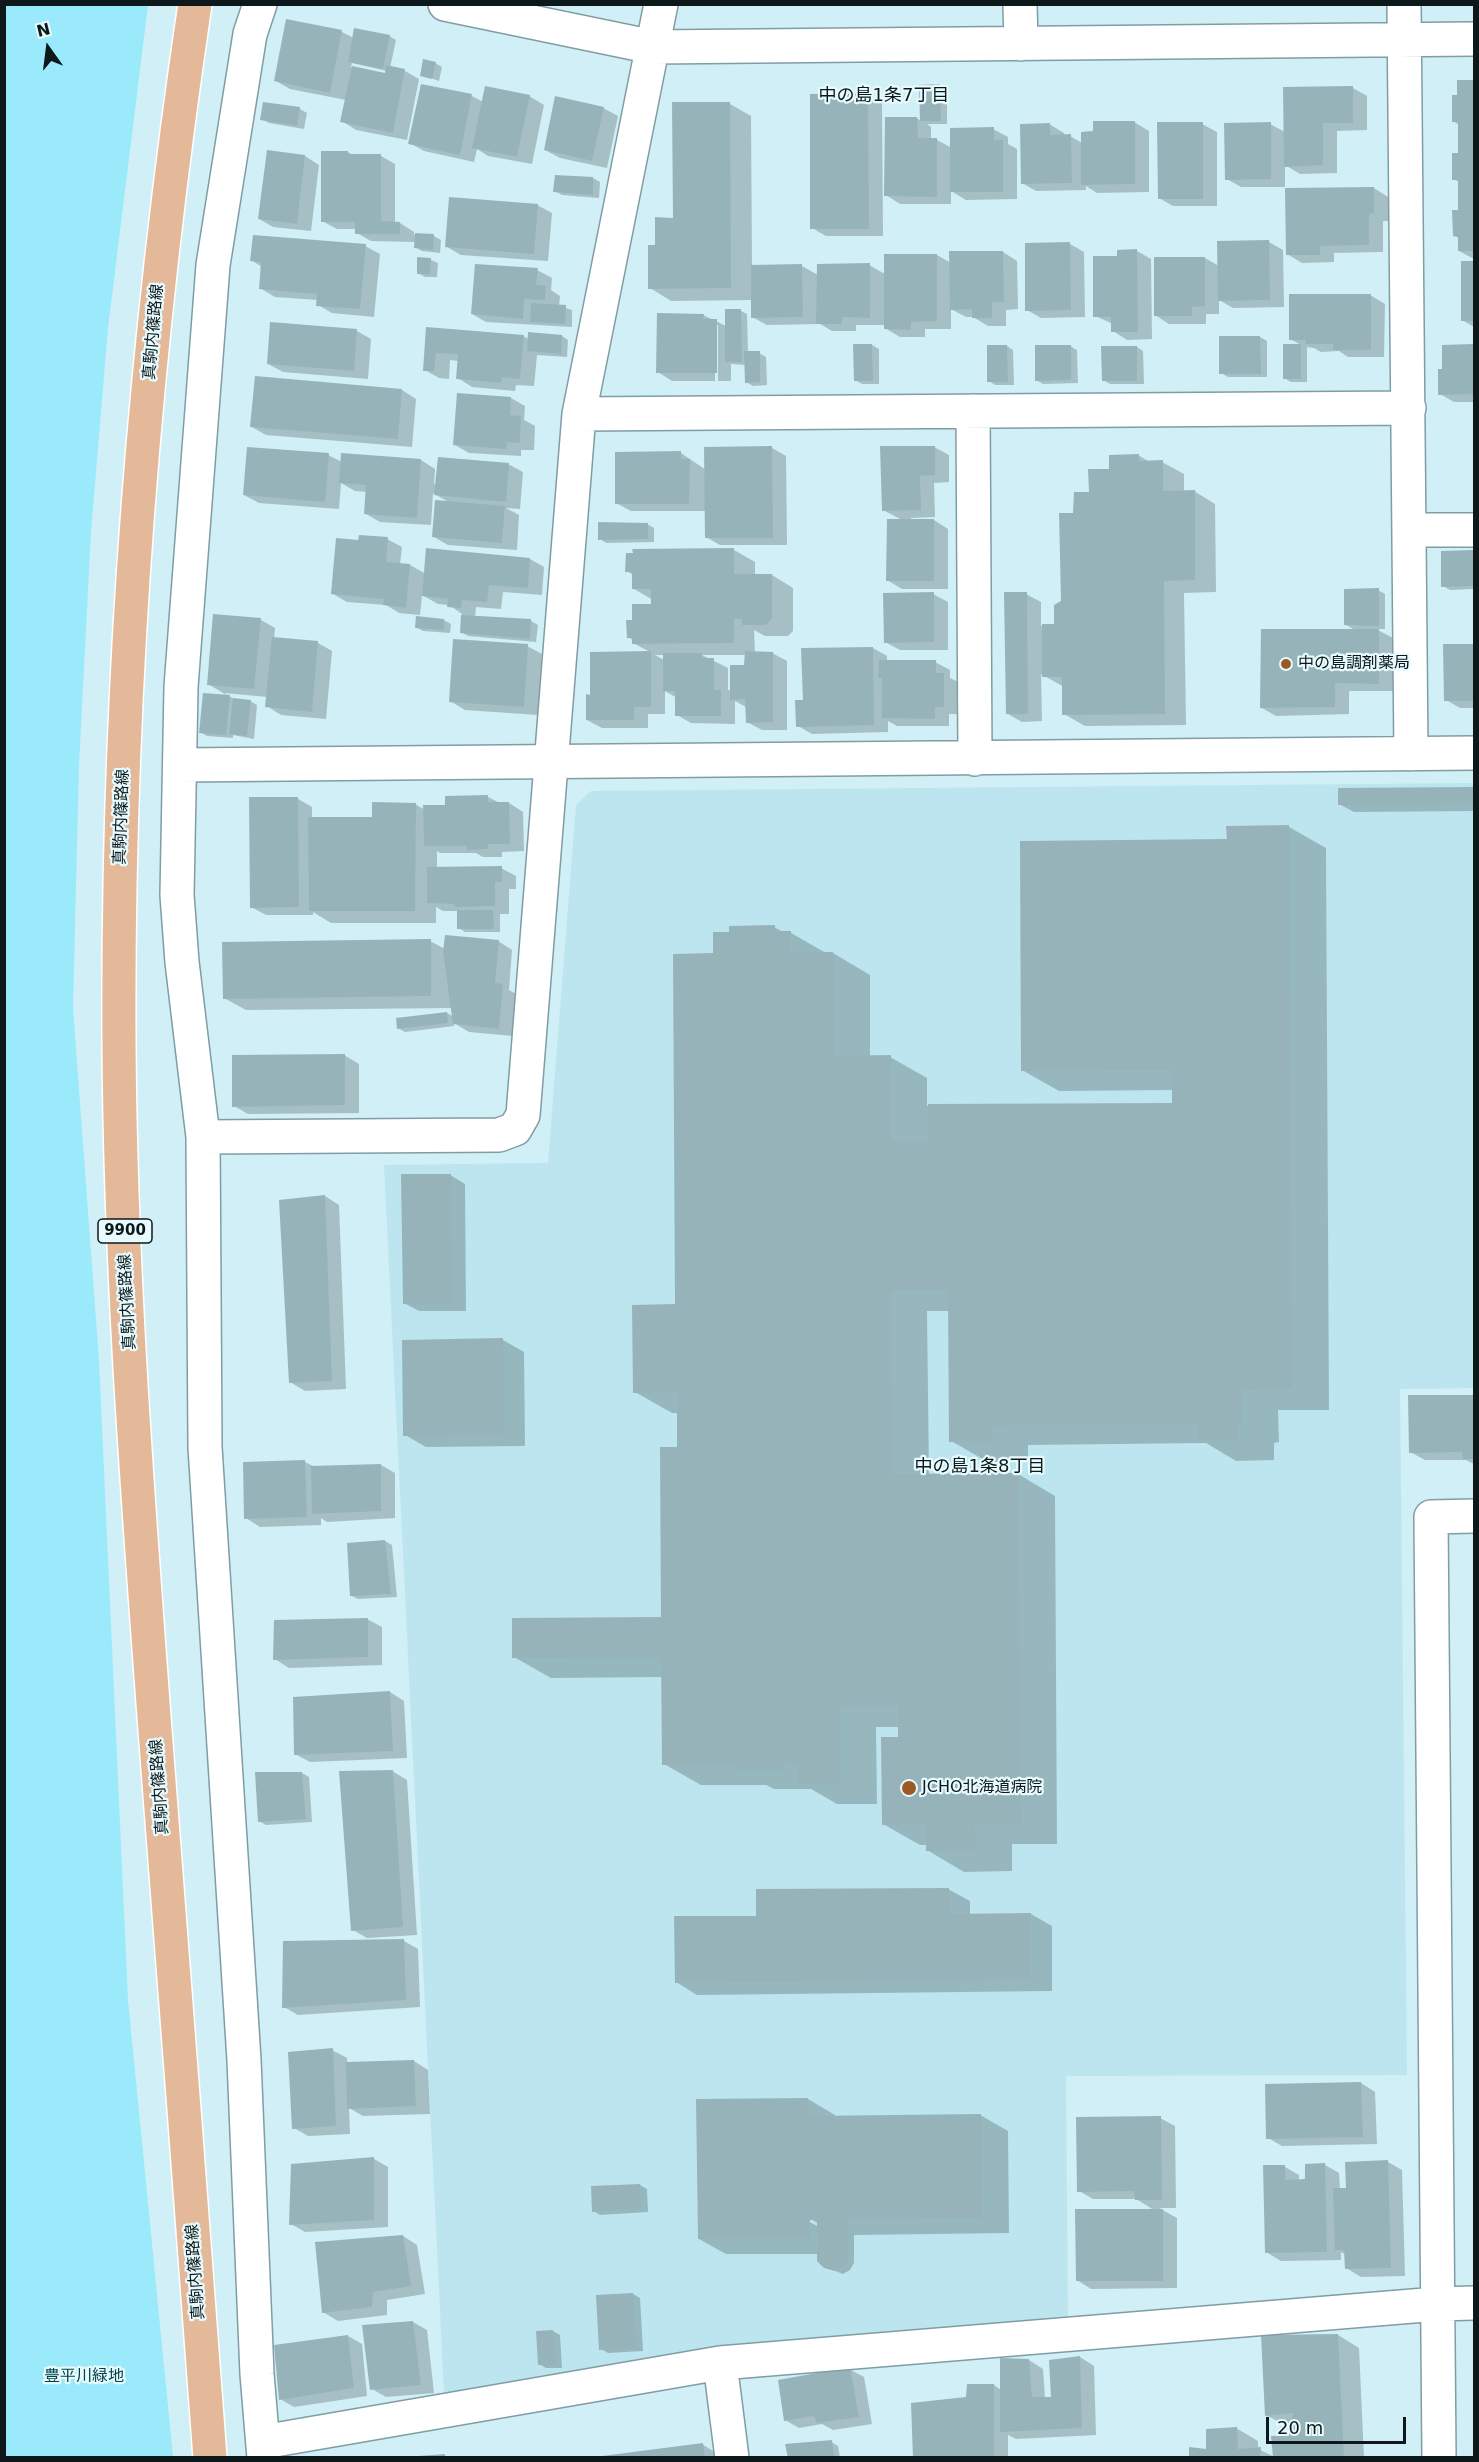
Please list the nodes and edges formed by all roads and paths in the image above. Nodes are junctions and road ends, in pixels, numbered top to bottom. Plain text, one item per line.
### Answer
1 (195, 4) edge
2 (260, 4) edge
3 (445, 4) edge
4 (661, 4) edge
5 (1020, 4) edge
6 (1404, 4) edge
7 (1404, 39) junction
8 (1474, 39) edge
9 (1021, 44) junction
10 (653, 47) junction
11 (1409, 408) junction
12 (973, 411) junction
13 (579, 414) junction
14 (1409, 530) junction
15 (1474, 530) edge
16 (1474, 753) edge
17 (1410, 754) junction
18 (975, 759) junction
19 (550, 763) junction
20 (181, 765) junction
21 (203, 1137) junction
22 (1474, 1516) edge
23 (1474, 2303) edge
24 (1437, 2304) junction
25 (720, 2363) junction
26 (264, 2450) edge
27 (210, 2457) edge
28 (732, 2457) edge
29 (1439, 2457) edge

1 - 27 main road, 真駒内篠路線 / 9900
2 - 20 street
3 - 10 street
4 - 10 street
5 - 9 street
6 - 7 street
7 - 8 street
7 - 9 street
7 - 11 street
9 - 10 street
10 - 13 street
11 - 12 street
11 - 14 street
12 - 13 street
12 - 18 street
13 - 19 street
14 - 15 street
14 - 17 street
16 - 17 street
17 - 18 street
18 - 19 street
19 - 20 street
19 - 21 street
20 - 21 street
21 - 26 street
22 - 24 street
23 - 24 street
24 - 25 street
24 - 29 street
25 - 26 street
25 - 28 street

